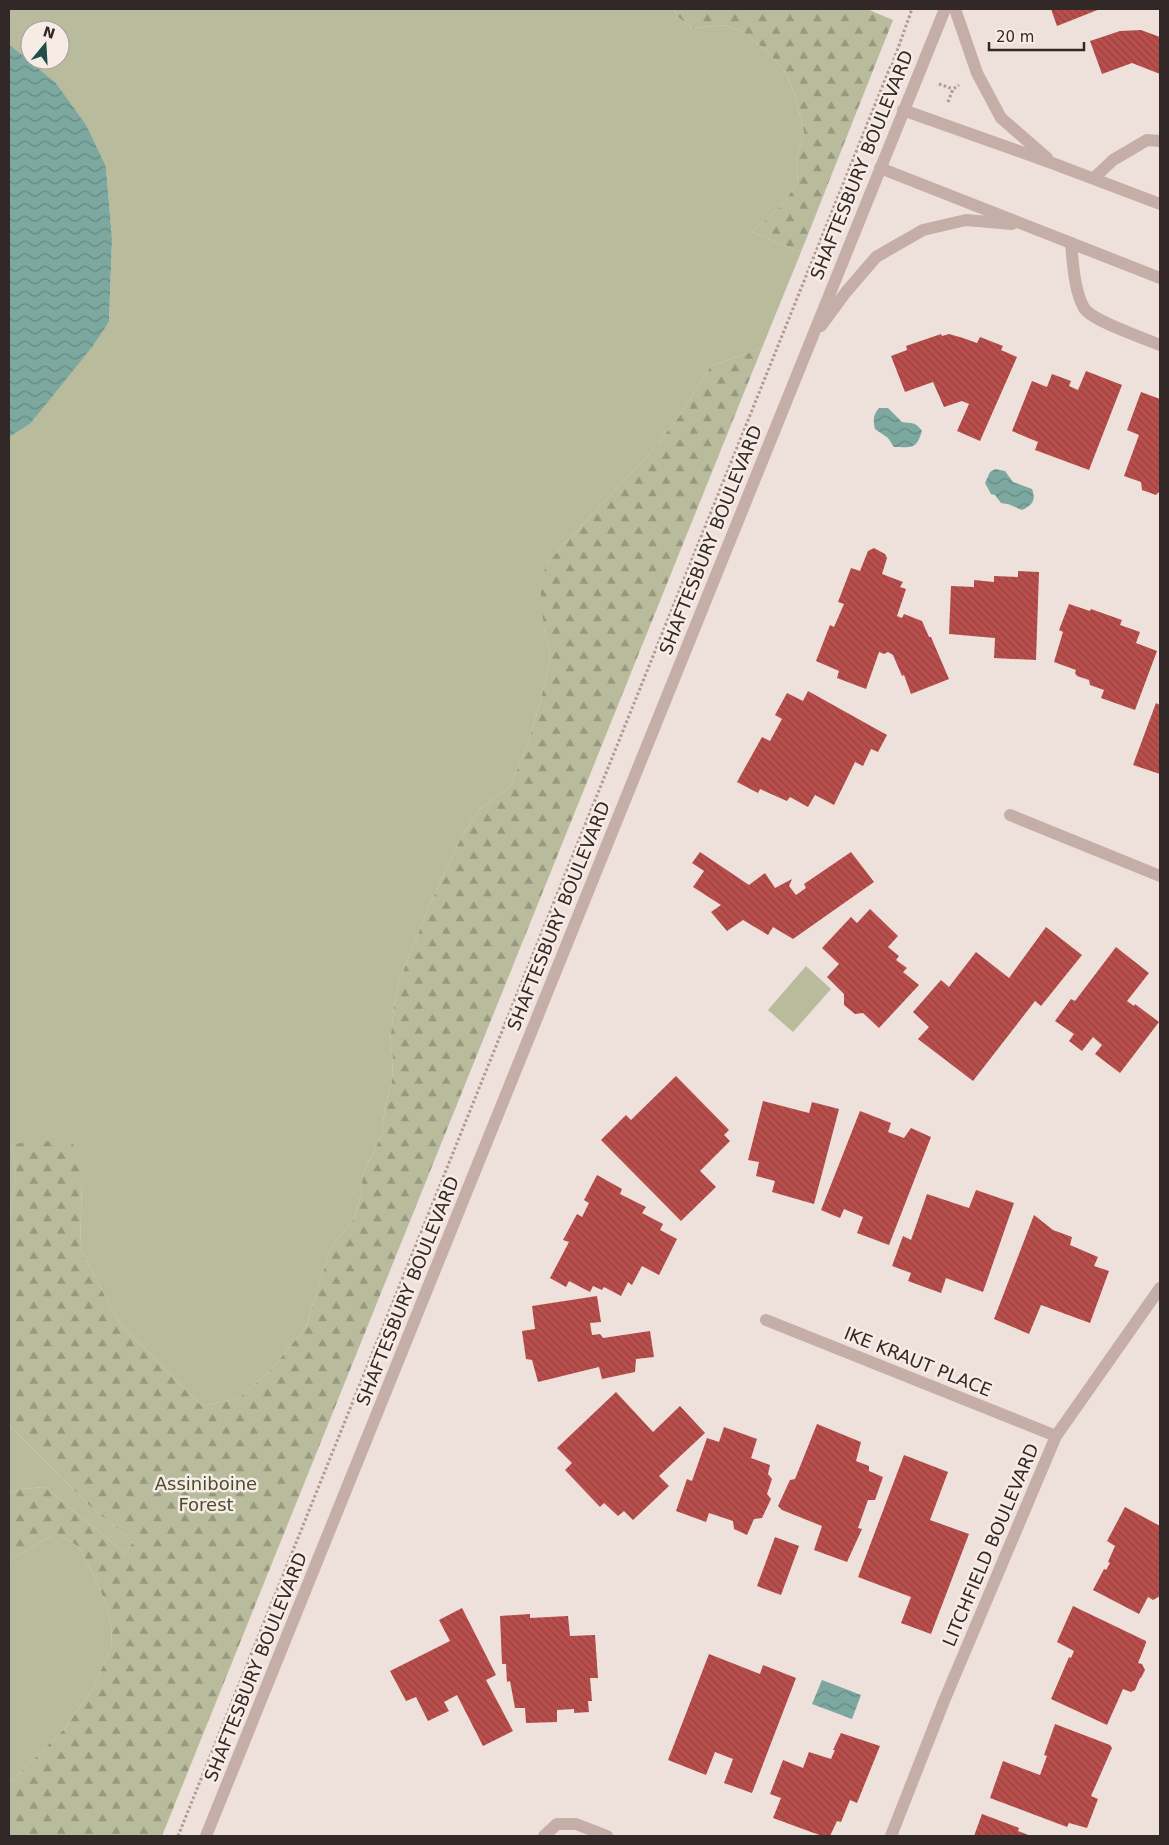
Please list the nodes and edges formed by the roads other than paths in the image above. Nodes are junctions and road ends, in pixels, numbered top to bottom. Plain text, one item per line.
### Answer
1 (944, 9) edge
2 (955, 9) edge
3 (903, 110) junction
4 (1160, 141) edge
5 (1052, 163) junction
6 (880, 168) junction
7 (1094, 178) junction
8 (1160, 204) edge
9 (1027, 226) junction
10 (1071, 243) junction
11 (1160, 278) edge
12 (810, 340) junction
13 (1160, 345) edge
14 (1010, 815) dead end
15 (1160, 876) edge
16 (1160, 1288) edge
17 (766, 1320) dead end
18 (1056, 1436) junction
19 (206, 1836) edge
20 (544, 1836) edge
21 (607, 1836) edge
22 (891, 1836) edge

1 - 3 street, SHAFTESBURY BOULEVARD
2 - 5 street
3 - 5 street
3 - 6 street, SHAFTESBURY BOULEVARD
4 - 7 street
5 - 7 street
6 - 9 street
6 - 12 street, SHAFTESBURY BOULEVARD
7 - 8 street
9 - 10 street
9 - 12 street
10 - 11 street
10 - 13 street
12 - 19 street, SHAFTESBURY BOULEVARD
14 - 15 street
16 - 18 street, LITCHFIELD BOULEVARD
17 - 18 street, IKE KRAUT PLACE
18 - 22 street, LITCHFIELD BOULEVARD
20 - 21 street

